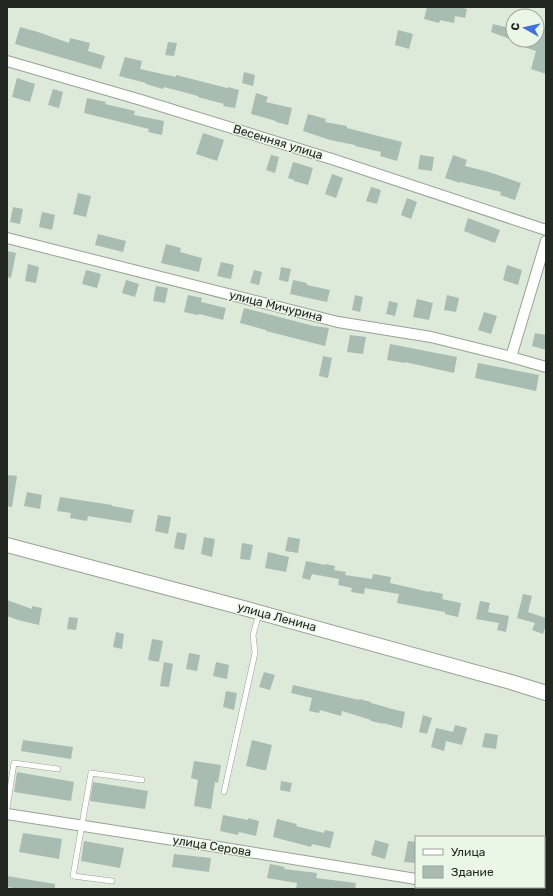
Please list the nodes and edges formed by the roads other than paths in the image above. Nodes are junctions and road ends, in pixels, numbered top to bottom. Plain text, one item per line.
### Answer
1 (7, 61) edge
2 (546, 230) edge
3 (7, 238) edge
4 (546, 241) edge
5 (511, 357) junction
6 (546, 367) edge
7 (7, 545) edge
8 (259, 612) junction
9 (546, 693) edge
10 (58, 769) dead end
11 (142, 780) dead end
12 (224, 792) dead end
13 (7, 808) edge
14 (7, 814) edge
15 (82, 826) junction
16 (415, 879) edge
17 (112, 881) dead end

1 - 2 street, Весенняя улица
3 - 5 street, улица Мичурина
4 - 5 street
5 - 6 street, улица Мичурина
7 - 8 main road, улица Ленина
8 - 9 main road, улица Ленина
8 - 12 lane
10 - 13 lane
11 - 15 lane
14 - 15 street, улица Серова
15 - 16 street, улица Серова
15 - 17 lane

